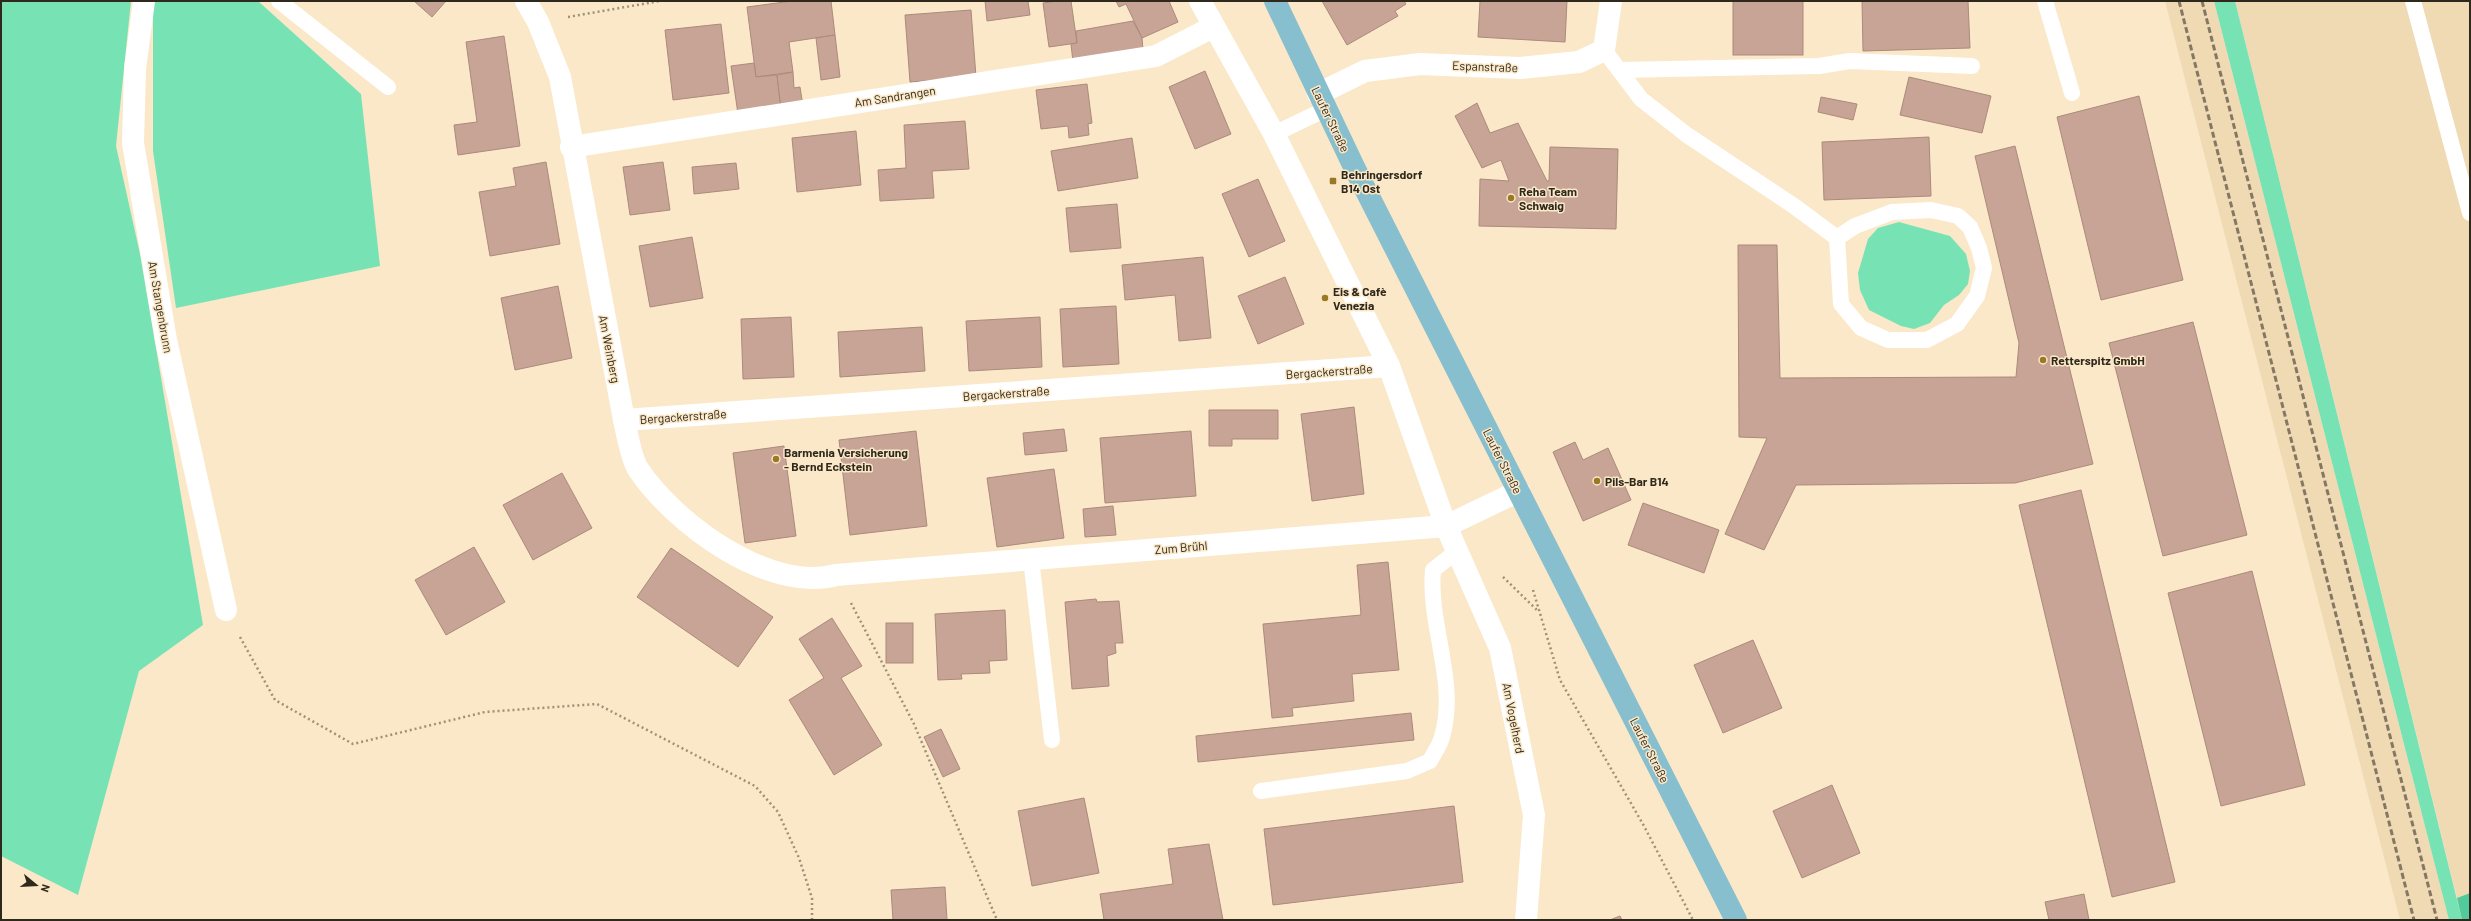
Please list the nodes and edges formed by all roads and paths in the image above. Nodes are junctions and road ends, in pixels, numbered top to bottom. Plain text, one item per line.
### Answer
1 (144, 1) edge
2 (279, 1) edge
3 (526, 1) edge
4 (660, 1) edge
5 (1200, 1) edge
6 (1275, 1) edge
7 (1611, 1) edge
8 (2045, 1) edge
9 (2413, 1) edge
10 (538, 22) junction
11 (1213, 27) junction
12 (1604, 50) junction
13 (1972, 66) dead end
14 (1619, 70) junction
15 (388, 87) dead end
16 (2072, 93) dead end
17 (1322, 101) junction
18 (1274, 134) junction
19 (571, 147) junction
20 (2470, 213) edge
21 (1837, 238) junction
22 (1389, 366) junction
23 (624, 420) junction
24 (1519, 491) junction
25 (1446, 526) junction
26 (1457, 551) junction
27 (1031, 559) junction
28 (836, 574) junction
29 (1531, 582) dead end
30 (226, 610) joint
31 (1052, 740) dead end
32 (1261, 791) dead end
33 (812, 920) edge
34 (997, 920) edge
35 (1526, 920) edge
36 (1692, 920) edge
37 (1736, 920) edge

1 - 30 street, Am Stangenbrunn
2 - 15 lane
3 - 10 street, Am Weinberg
4 - 10 path
5 - 11 street
6 - 17 main road, Laufer Straße
7 - 12 street
8 - 16 lane
9 - 20 lane
10 - 19 street, Am Weinberg
11 - 18 street
11 - 19 street, Am Sandrangen
12 - 14 lane
12 - 17 street, Espanstraße
13 - 14 lane
14 - 21 lane
17 - 18 lane
17 - 24 main road, Laufer Straße
18 - 22 street
19 - 23 street, Am Weinberg
21 - 21 lane
22 - 23 street, Bergackerstraße
22 - 25 street
23 - 28 street, Am Weinberg
24 - 25 street, Zum Brühl
24 - 37 main road, Laufer Straße
25 - 26 street, Am Vogelherd
25 - 27 street, Zum Brühl
26 - 32 lane
26 - 35 street, Am Vogelherd
27 - 28 street, Zum Brühl
27 - 31 lane
28 - 34 path
29 - 36 path
30 - 33 path

